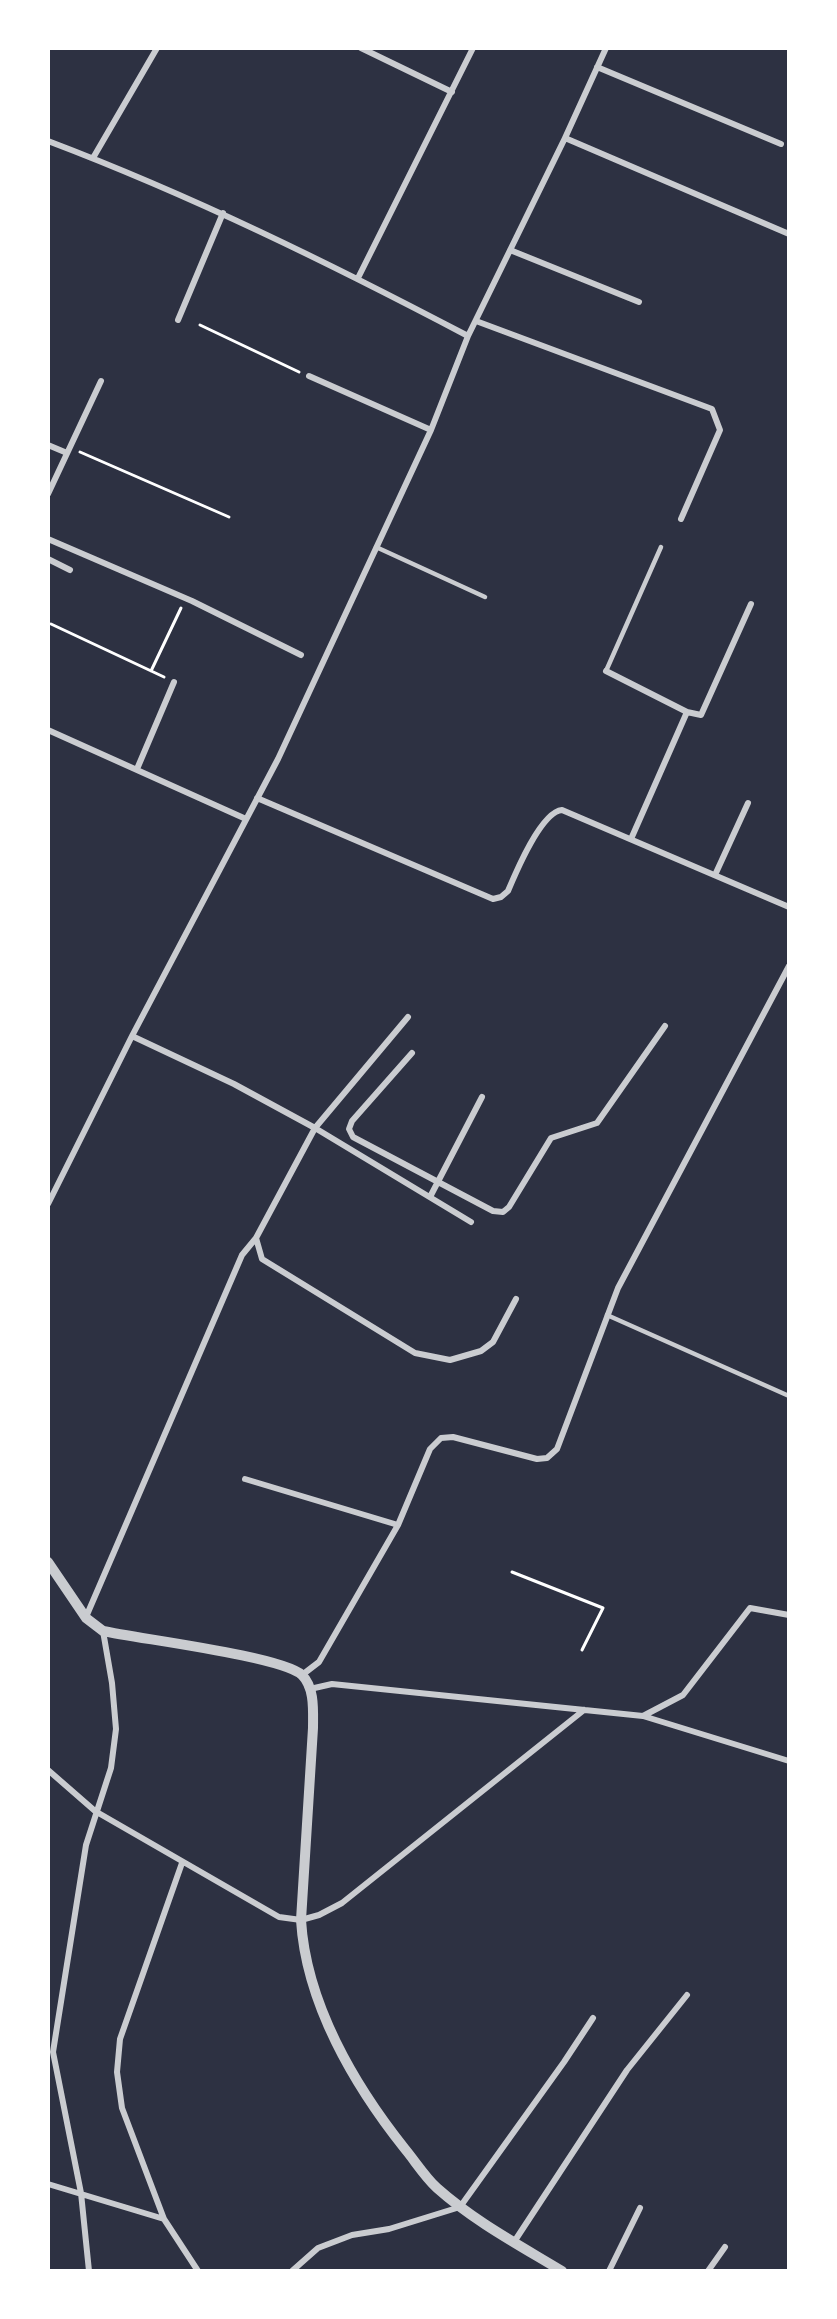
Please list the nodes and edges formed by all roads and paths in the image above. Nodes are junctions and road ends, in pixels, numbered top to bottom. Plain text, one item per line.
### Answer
1 (157, 48) edge
2 (361, 48) edge
3 (473, 48) edge
4 (606, 48) edge
5 (597, 67) junction
6 (452, 92) junction
7 (565, 138) junction
8 (48, 141) edge
9 (781, 144) dead end
10 (93, 158) junction
11 (223, 213) junction
12 (789, 234) edge
13 (510, 250) junction
14 (358, 278) junction
15 (639, 302) dead end
16 (178, 320) dead end
17 (476, 321) junction
18 (200, 325) dead end
19 (468, 336) junction
20 (309, 376) joint
21 (101, 381) dead end
22 (431, 430) junction
23 (48, 445) edge
24 (68, 450) junction
25 (48, 494) edge
26 (229, 517) dead end
27 (681, 519) dead end
28 (48, 539) edge
29 (661, 546) dead end
30 (376, 547) junction
31 (48, 559) edge
32 (70, 570) dead end
33 (485, 597) dead end
34 (186, 598) junction
35 (751, 604) dead end
36 (51, 624) dead end
37 (302, 655) dead end
38 (151, 671) junction
39 (606, 671) joint
40 (174, 682) joint
41 (687, 712) junction
42 (48, 730) edge
43 (137, 769) junction
44 (257, 798) junction
45 (748, 803) dead end
46 (246, 819) junction
47 (631, 839) junction
48 (715, 875) junction
49 (789, 907) edge
50 (788, 970) edge
51 (408, 1017) dead end
52 (665, 1026) dead end
53 (132, 1036) junction
54 (412, 1053) dead end
55 (482, 1097) dead end
56 (315, 1128) junction
57 (437, 1182) junction
58 (430, 1197) junction
59 (48, 1204) edge
60 (471, 1222) dead end
61 (256, 1238) junction
62 (516, 1299) dead end
63 (607, 1316) junction
64 (789, 1396) edge
65 (245, 1479) dead end
66 (398, 1525) junction
67 (48, 1562) edge
68 (512, 1572) dead end
69 (789, 1615) edge
70 (86, 1618) junction
71 (103, 1631) junction
72 (582, 1650) dead end
73 (306, 1682) junction
74 (584, 1710) junction
75 (643, 1716) junction
76 (789, 1761) edge
77 (48, 1770) edge
78 (95, 1812) junction
79 (183, 1863) junction
80 (301, 1920) junction
81 (687, 1995) dead end
82 (592, 2018) dead end
83 (48, 2184) edge
84 (81, 2193) junction
85 (460, 2207) junction
86 (640, 2208) dead end
87 (164, 2219) junction
88 (514, 2242) junction
89 (725, 2247) dead end
90 (89, 2271) edge
91 (198, 2271) edge
92 (292, 2271) edge
93 (562, 2271) edge
94 (609, 2271) edge
95 (708, 2271) edge

1 - 10 street
2 - 6 street
3 - 6 street
4 - 5 street
5 - 7 street
5 - 9 street
6 - 14 street
7 - 12 street
7 - 13 street
8 - 10 street
10 - 11 street
11 - 14 street
11 - 16 street
13 - 15 street
13 - 17 street
14 - 19 street
17 - 19 street
17 - 27 street
18 - 20 path
19 - 22 street
20 - 22 street
21 - 24 street
22 - 30 street
23 - 24 street
24 - 25 street
24 - 26 path
28 - 34 street
29 - 39 lane
30 - 33 lane
30 - 44 street
31 - 32 street
34 - 37 street
34 - 38 path
35 - 41 street
36 - 38 path
38 - 40 path
39 - 41 street
40 - 43 street
41 - 47 street
42 - 43 street
43 - 46 street
44 - 46 street
44 - 47 street
45 - 48 street
46 - 53 street
47 - 48 street
48 - 49 street
50 - 63 street
51 - 56 street
52 - 57 street
53 - 56 street
53 - 59 street
54 - 57 street
55 - 57 street
56 - 58 street
56 - 61 street
57 - 58 street
58 - 60 street
61 - 62 street
61 - 70 street
63 - 64 lane
63 - 66 street
65 - 66 street
66 - 73 street
67 - 70 street
68 - 72 path
69 - 75 street
70 - 71 street
71 - 73 street
71 - 78 street
73 - 74 street
73 - 80 street
74 - 75 street
74 - 80 street
75 - 76 street
77 - 78 street
78 - 79 street
78 - 84 street
79 - 80 street
79 - 87 street
80 - 85 street
81 - 88 street
82 - 85 street
83 - 84 street
84 - 87 street
84 - 90 street
85 - 88 street
85 - 92 street
86 - 94 street
87 - 91 street
88 - 93 street
89 - 95 street

